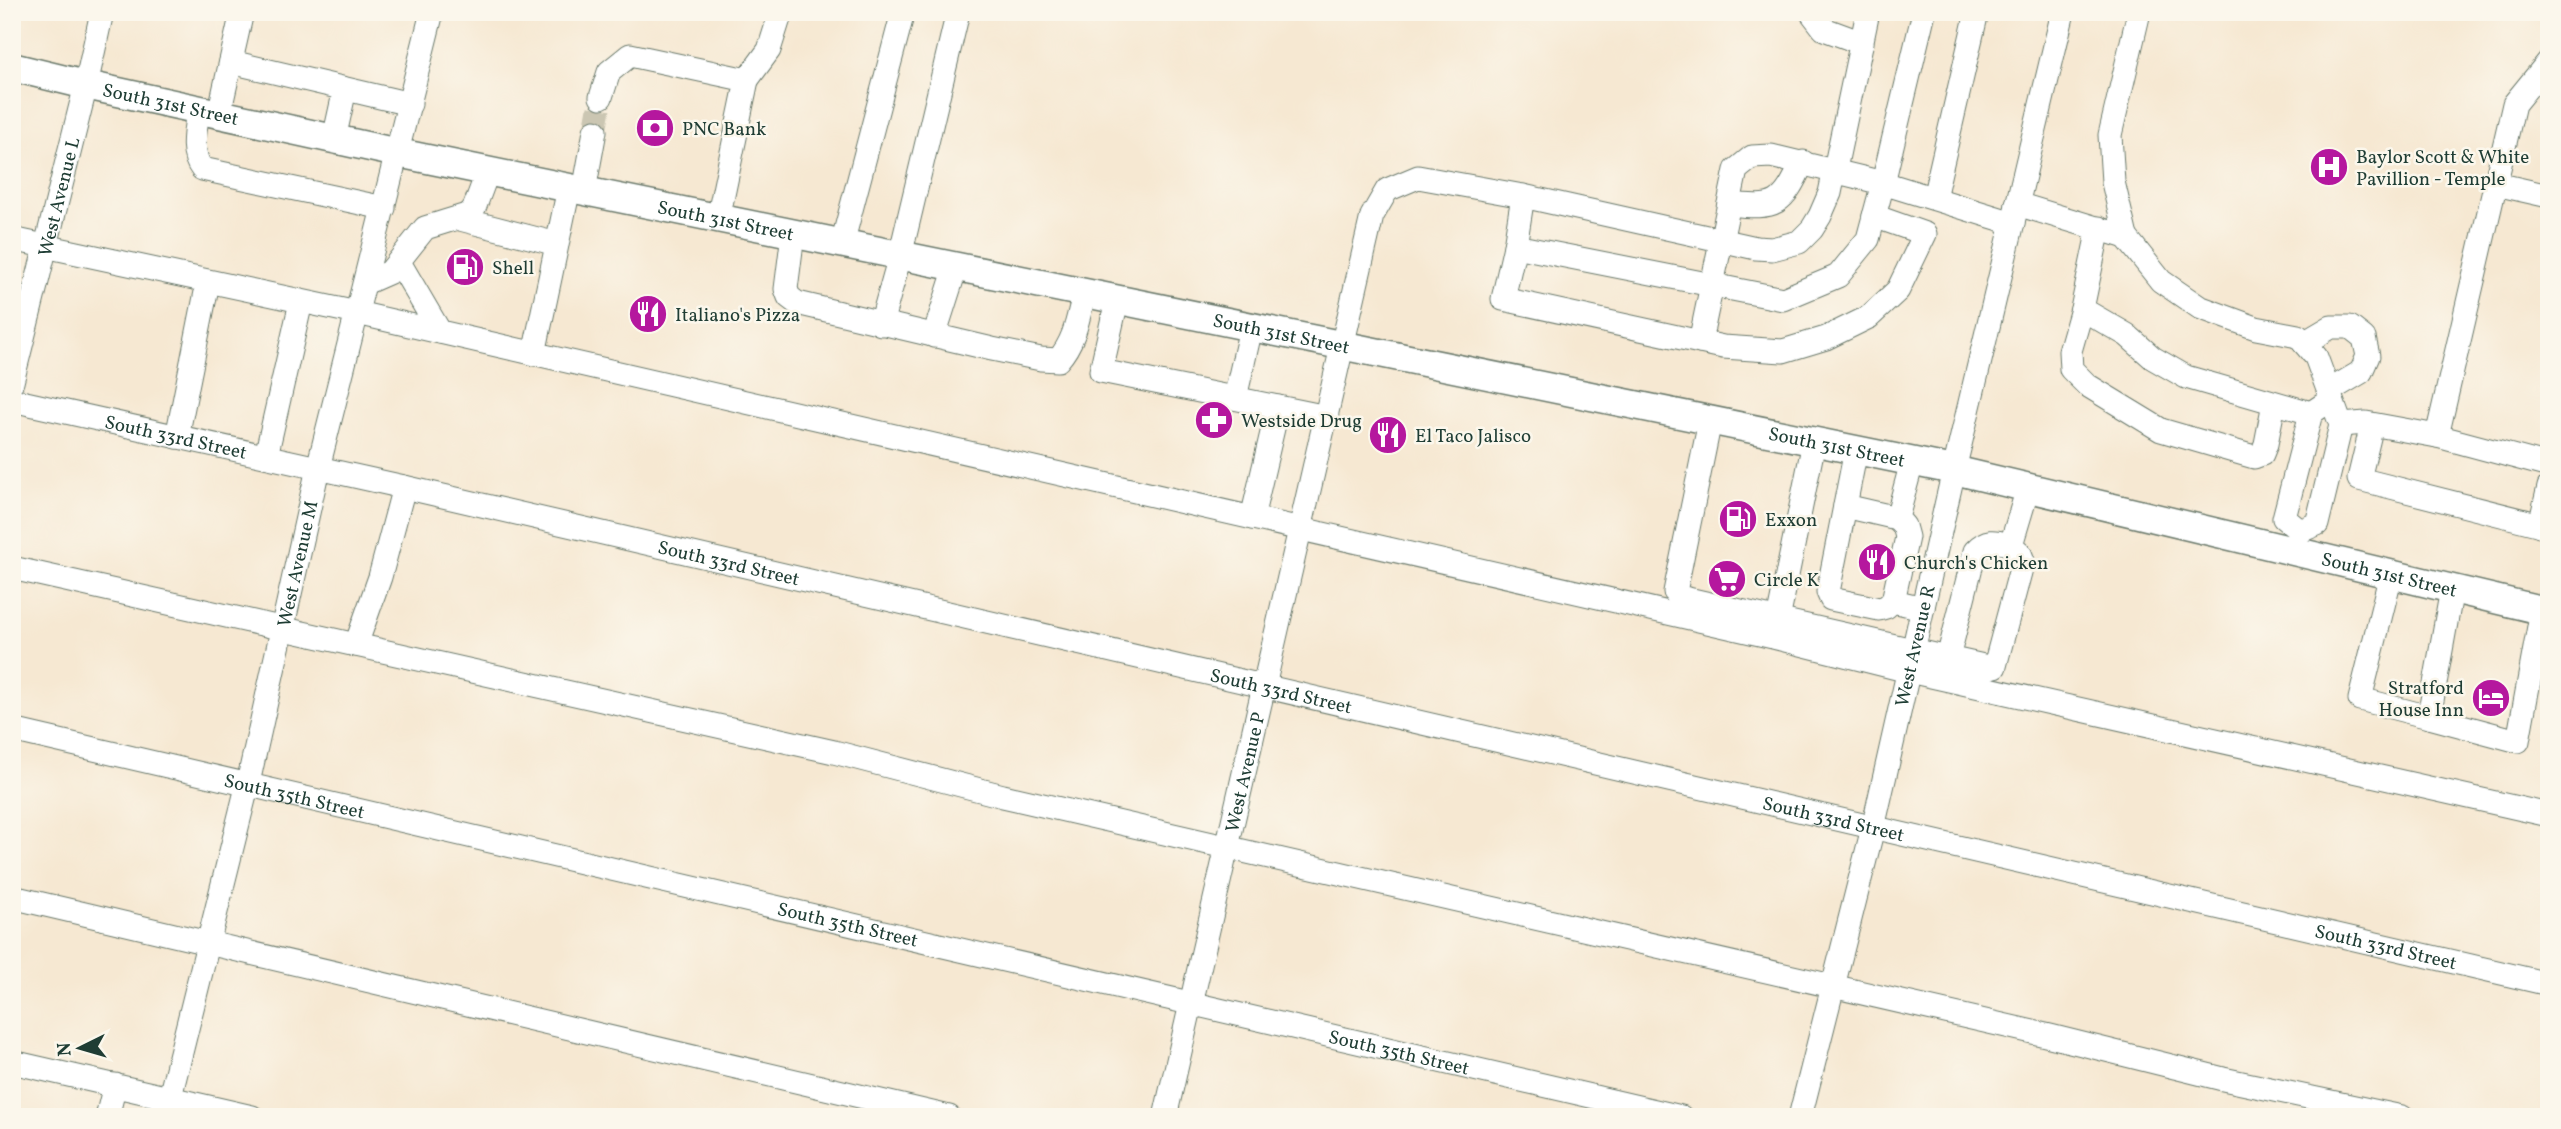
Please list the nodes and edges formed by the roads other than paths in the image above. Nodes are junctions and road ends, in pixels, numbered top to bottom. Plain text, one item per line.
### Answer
1 (102, 12) edge
2 (242, 12) edge
3 (432, 12) edge
4 (781, 12) edge
5 (903, 12) edge
6 (958, 12) edge
7 (1811, 12) edge
8 (1868, 12) edge
9 (1924, 12) edge
10 (1977, 12) edge
11 (2063, 12) edge
12 (2139, 12) edge
13 (1862, 43) junction
14 (2549, 61) edge
15 (231, 62) junction
16 (12, 67) edge
17 (747, 80) junction
18 (86, 85) junction
19 (345, 89) junction
20 (601, 97) tunnel mouth
21 (410, 104) junction
22 (209, 112) junction
23 (595, 131) tunnel mouth
24 (334, 139) junction
25 (398, 153) junction
26 (1802, 162) junction
27 (1835, 170) junction
28 (488, 172) junction
29 (1882, 183) junction
30 (2496, 184) junction
31 (577, 190) junction
32 (1523, 196) junction
33 (2549, 196) edge
34 (1934, 198) junction
35 (1729, 204) junction
36 (384, 208) junction
37 (2015, 213) junction
38 (1874, 216) junction
39 (460, 219) junction
40 (718, 219) junction
41 (2098, 228) junction
42 (793, 234) junction
43 (2126, 237) junction
44 (12, 239) edge
45 (1721, 239) junction
46 (557, 244) junction
47 (842, 244) junction
48 (1515, 246) junction
49 (46, 247) junction
50 (900, 256) junction
51 (399, 262) junction
52 (956, 267) junction
53 (208, 282) junction
54 (365, 283) junction
55 (1711, 286) junction
56 (1084, 294) junction
57 (1117, 300) junction
58 (302, 302) junction
59 (2082, 309) junction
60 (357, 313) junction
61 (881, 324) junction
62 (1251, 328) junction
63 (440, 332) junction
64 (934, 336) junction
65 (1700, 342) junction
66 (2304, 343) junction
67 (1343, 347) junction
68 (534, 354) junction
69 (12, 382) edge
70 (2331, 395) junction
71 (1236, 398) junction
72 (12, 400) edge
73 (2274, 402) junction
74 (1278, 407) junction
75 (2311, 413) junction
76 (1327, 417) junction
77 (1710, 421) junction
78 (2341, 425) junction
79 (2372, 425) junction
80 (2437, 436) junction
81 (177, 437) junction
82 (1814, 442) junction
83 (1856, 450) junction
84 (266, 456) junction
85 (1912, 462) junction
86 (2549, 466) edge
87 (318, 468) junction
88 (1954, 470) junction
89 (404, 487) junction
90 (2549, 487) edge
91 (2028, 488) junction
92 (1845, 506) junction
93 (1897, 518) junction
94 (1252, 519) junction
95 (2544, 526) edge
96 (1301, 530) junction
97 (2298, 542) junction
98 (2011, 545) junction
99 (12, 568) edge
100 (2391, 574) junction
101 (2452, 589) junction
102 (1892, 601) junction
103 (1923, 608) junction
104 (2545, 611) edge
105 (1778, 620) junction
106 (282, 628) junction
107 (356, 645) junction
108 (1948, 658) junction
109 (1912, 661) junction
110 (1264, 687) junction
111 (2428, 718) junction
112 (12, 730) edge
113 (248, 783) junction
114 (2549, 816) edge
115 (1873, 828) junction
116 (1228, 848) junction
117 (12, 897) edge
118 (208, 943) junction
119 (2549, 984) edge
120 (1833, 987) junction
121 (1191, 1004) junction
122 (12, 1062) edge
123 (115, 1085) junction
124 (167, 1107) edge
125 (107, 1117) edge
126 (253, 1117) edge
127 (949, 1117) edge
128 (1165, 1117) edge
129 (1681, 1117) edge
130 (1800, 1117) edge
131 (2402, 1117) edge

1 - 18 street, West Avenue L
2 - 15 street
3 - 21 street, West Avenue M
4 - 17 street
5 - 47 street
6 - 50 street
7 - 13 street
8 - 13 street, West Avenue P
9 - 29 street
10 - 34 street
11 - 37 street, West Avenue R
12 - 43 street
13 - 27 street, West Avenue P
14 - 30 street
15 - 19 street
15 - 22 street
16 - 18 main road, South 31st Street
17 - 20 street
17 - 40 street
18 - 22 main road, South 31st Street
18 - 49 street, West Avenue L
19 - 21 street
19 - 24 street
21 - 25 street, West Avenue M
22 - 24 main road, South 31st Street
22 - 36 street
23 - 31 street
24 - 25 main road, South 31st Street
25 - 28 main road, South 31st Street
25 - 36 street, West Avenue M
26 - 27 street
26 - 35 street
26 - 35 street
27 - 29 street
27 - 45 street, West Avenue P
28 - 31 main road, South 31st Street
28 - 39 street
29 - 34 street
29 - 38 street
30 - 33 street
30 - 80 street
31 - 40 main road, South 31st Street
31 - 46 street
32 - 45 street, West Avenue P
32 - 48 street
32 - 67 street, West Avenue P
34 - 37 street
35 - 45 street
36 - 54 street, West Avenue M
37 - 41 street
37 - 88 street, West Avenue R
38 - 55 street
38 - 65 street
39 - 46 street
39 - 51 street
40 - 42 main road, South 31st Street
41 - 43 street
41 - 59 street
42 - 47 main road, South 31st Street
42 - 61 street
43 - 66 street
44 - 49 street
45 - 55 street
46 - 68 street
47 - 50 main road, South 31st Street
48 - 55 street
48 - 65 street
49 - 53 street
49 - 69 street, West Avenue L
50 - 52 main road, South 31st Street
50 - 61 street
51 - 54 street
51 - 63 street
52 - 56 main road, South 31st Street
52 - 64 street
53 - 58 street
53 - 81 street
54 - 60 street, West Avenue M
55 - 65 street
56 - 57 main road, South 31st Street
56 - 64 street
57 - 62 main road, South 31st Street
57 - 71 street
58 - 60 street
58 - 84 street
59 - 73 street
59 - 73 street
60 - 63 street
60 - 87 street, West Avenue M
61 - 64 street
62 - 67 main road, South 31st Street
62 - 71 street
63 - 68 street
66 - 70 street
66 - 70 street
67 - 76 street, West Avenue P
67 - 77 main road, South 31st Street
68 - 94 street
70 - 75 street
70 - 78 street
71 - 74 street
72 - 81 street, South 33rd Street
73 - 75 street
74 - 76 street
74 - 94 street
75 - 97 street
76 - 96 street, West Avenue P
77 - 82 main road, South 31st Street
77 - 105 street
78 - 79 street
78 - 97 street
79 - 80 street
79 - 95 street
80 - 86 street
81 - 84 street, South 33rd Street
82 - 83 main road, South 31st Street
82 - 105 street
83 - 85 main road, South 31st Street
83 - 92 street
84 - 87 street, South 33rd Street
85 - 88 main road, South 31st Street
85 - 93 street
87 - 89 street, South 33rd Street
87 - 106 street, West Avenue M
88 - 91 main road, South 31st Street
88 - 103 street, West Avenue R
89 - 107 street
89 - 110 street, South 33rd Street
90 - 95 street
91 - 97 main road, South 31st Street
91 - 98 street
92 - 93 street
92 - 102 street
93 - 102 street
94 - 96 street
96 - 109 street
96 - 110 street, West Avenue P
97 - 100 main road, South 31st Street
98 - 108 street
98 - 108 street
99 - 106 street
100 - 101 main road, South 31st Street
100 - 111 street
101 - 104 main road, South 31st Street
101 - 111 street
102 - 103 street
103 - 109 street, West Avenue R
104 - 111 street
105 - 109 street
106 - 107 street
106 - 113 street, West Avenue M
107 - 116 street
108 - 109 street
109 - 114 street
109 - 115 street, West Avenue R
110 - 115 street, South 33rd Street
110 - 116 street, West Avenue P
112 - 113 street, South 35th Street
113 - 118 street, West Avenue M
113 - 121 street, South 35th Street
115 - 119 street, South 33rd Street
115 - 120 street, West Avenue R
116 - 120 street
116 - 121 street, West Avenue P
117 - 118 street
118 - 124 street, West Avenue M
118 - 127 street
120 - 130 street, West Avenue R
120 - 131 street
121 - 128 street, West Avenue P
121 - 129 street, South 35th Street
122 - 123 street
123 - 124 street
123 - 125 street
124 - 126 street

